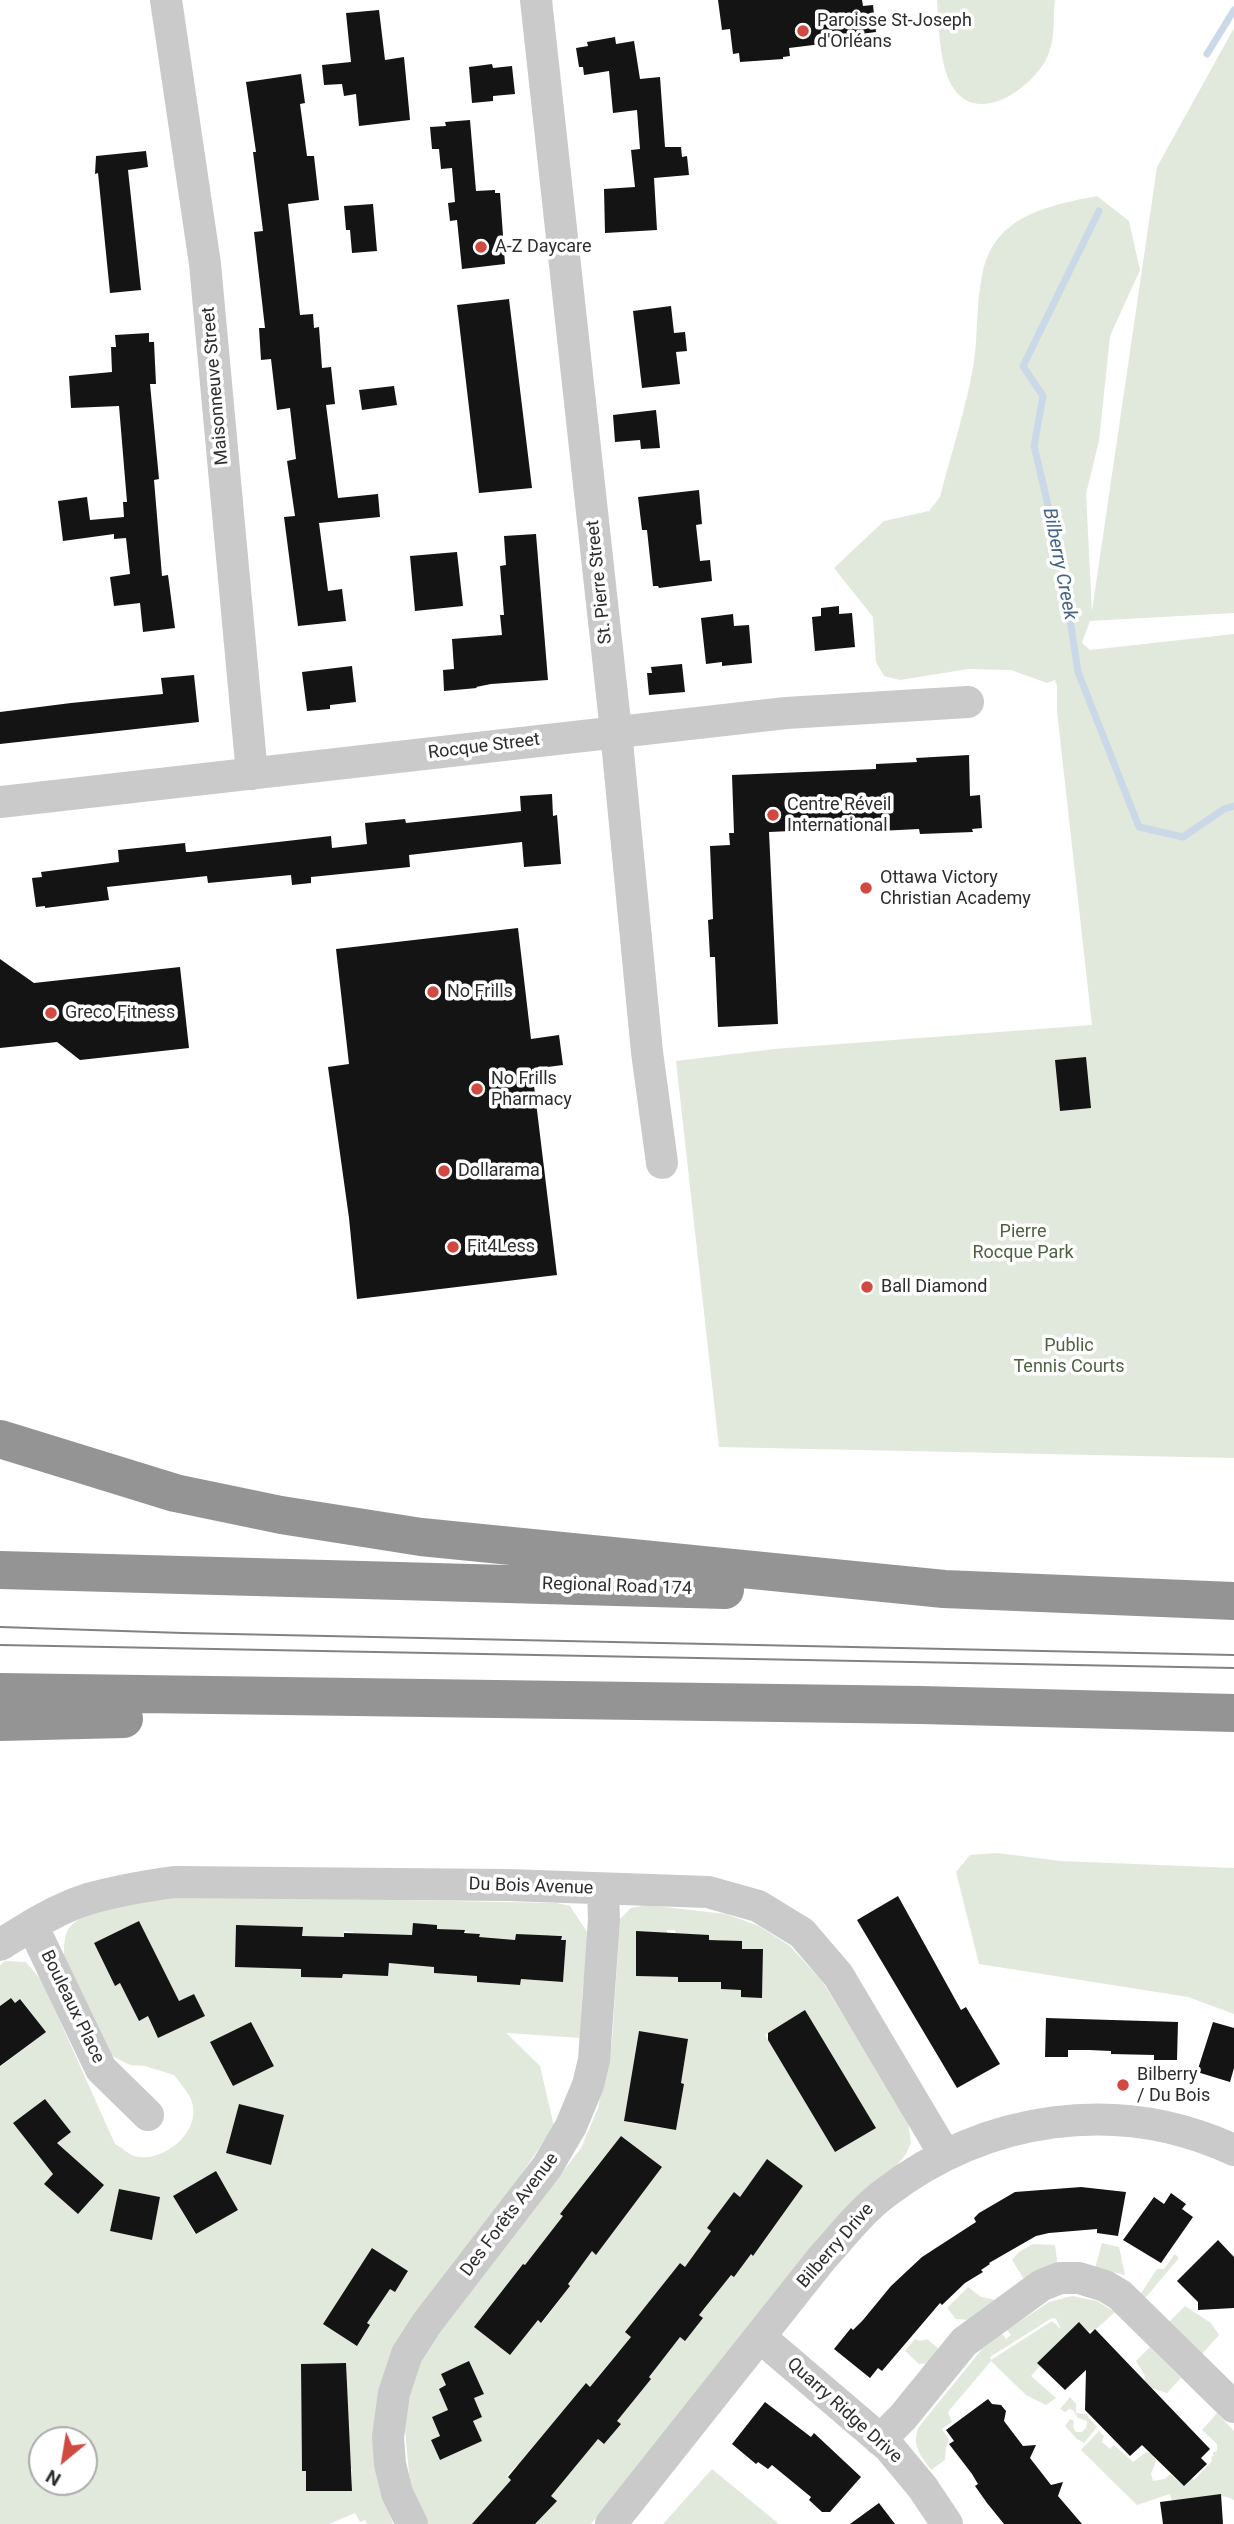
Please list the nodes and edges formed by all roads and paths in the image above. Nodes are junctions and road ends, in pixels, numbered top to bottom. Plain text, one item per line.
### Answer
1 (166, 0) edge
2 (536, 0) edge
3 (968, 702) dead end
4 (616, 731) junction
5 (252, 774) junction
6 (0, 802) edge
7 (662, 1163) dead end
8 (0, 1438) edge
9 (0, 1446) edge
10 (62, 1459) junction
11 (0, 1570) edge
12 (1234, 1602) edge
13 (0, 1692) edge
14 (921, 1705) junction
15 (1234, 1713) edge
16 (0, 1722) edge
17 (603, 1889) junction
18 (32, 1925) junction
19 (0, 1945) edge
20 (148, 2115) dead end
21 (1234, 2150) edge
22 (945, 2155) junction
23 (760, 2337) junction
24 (1234, 2407) edge
25 (880, 2440) junction
26 (412, 2524) edge
27 (611, 2524) edge
28 (947, 2524) edge

1 - 5 street, Maisonneuve Street
2 - 4 street, St. Pierre Street
3 - 4 street, Rocque Street
4 - 5 street, Rocque Street
4 - 7 street, St. Pierre Street
5 - 6 street, Rocque Street
8 - 10 highway
9 - 10 highway
10 - 12 highway
11 - 12 highway, Regional Road 174
13 - 14 highway
14 - 15 highway
14 - 16 highway
17 - 18 street, Du Bois Avenue
17 - 22 street, Du Bois Avenue
17 - 26 street, Des Forêts Avenue
18 - 19 street, Du Bois Avenue
18 - 20 street, Bouleaux Place
21 - 22 street, Bilberry Drive
22 - 23 street, Bilberry Drive
23 - 25 street, Quarry Ridge Drive
23 - 27 street, Bilberry Drive
24 - 25 street
25 - 28 street, Quarry Ridge Drive

